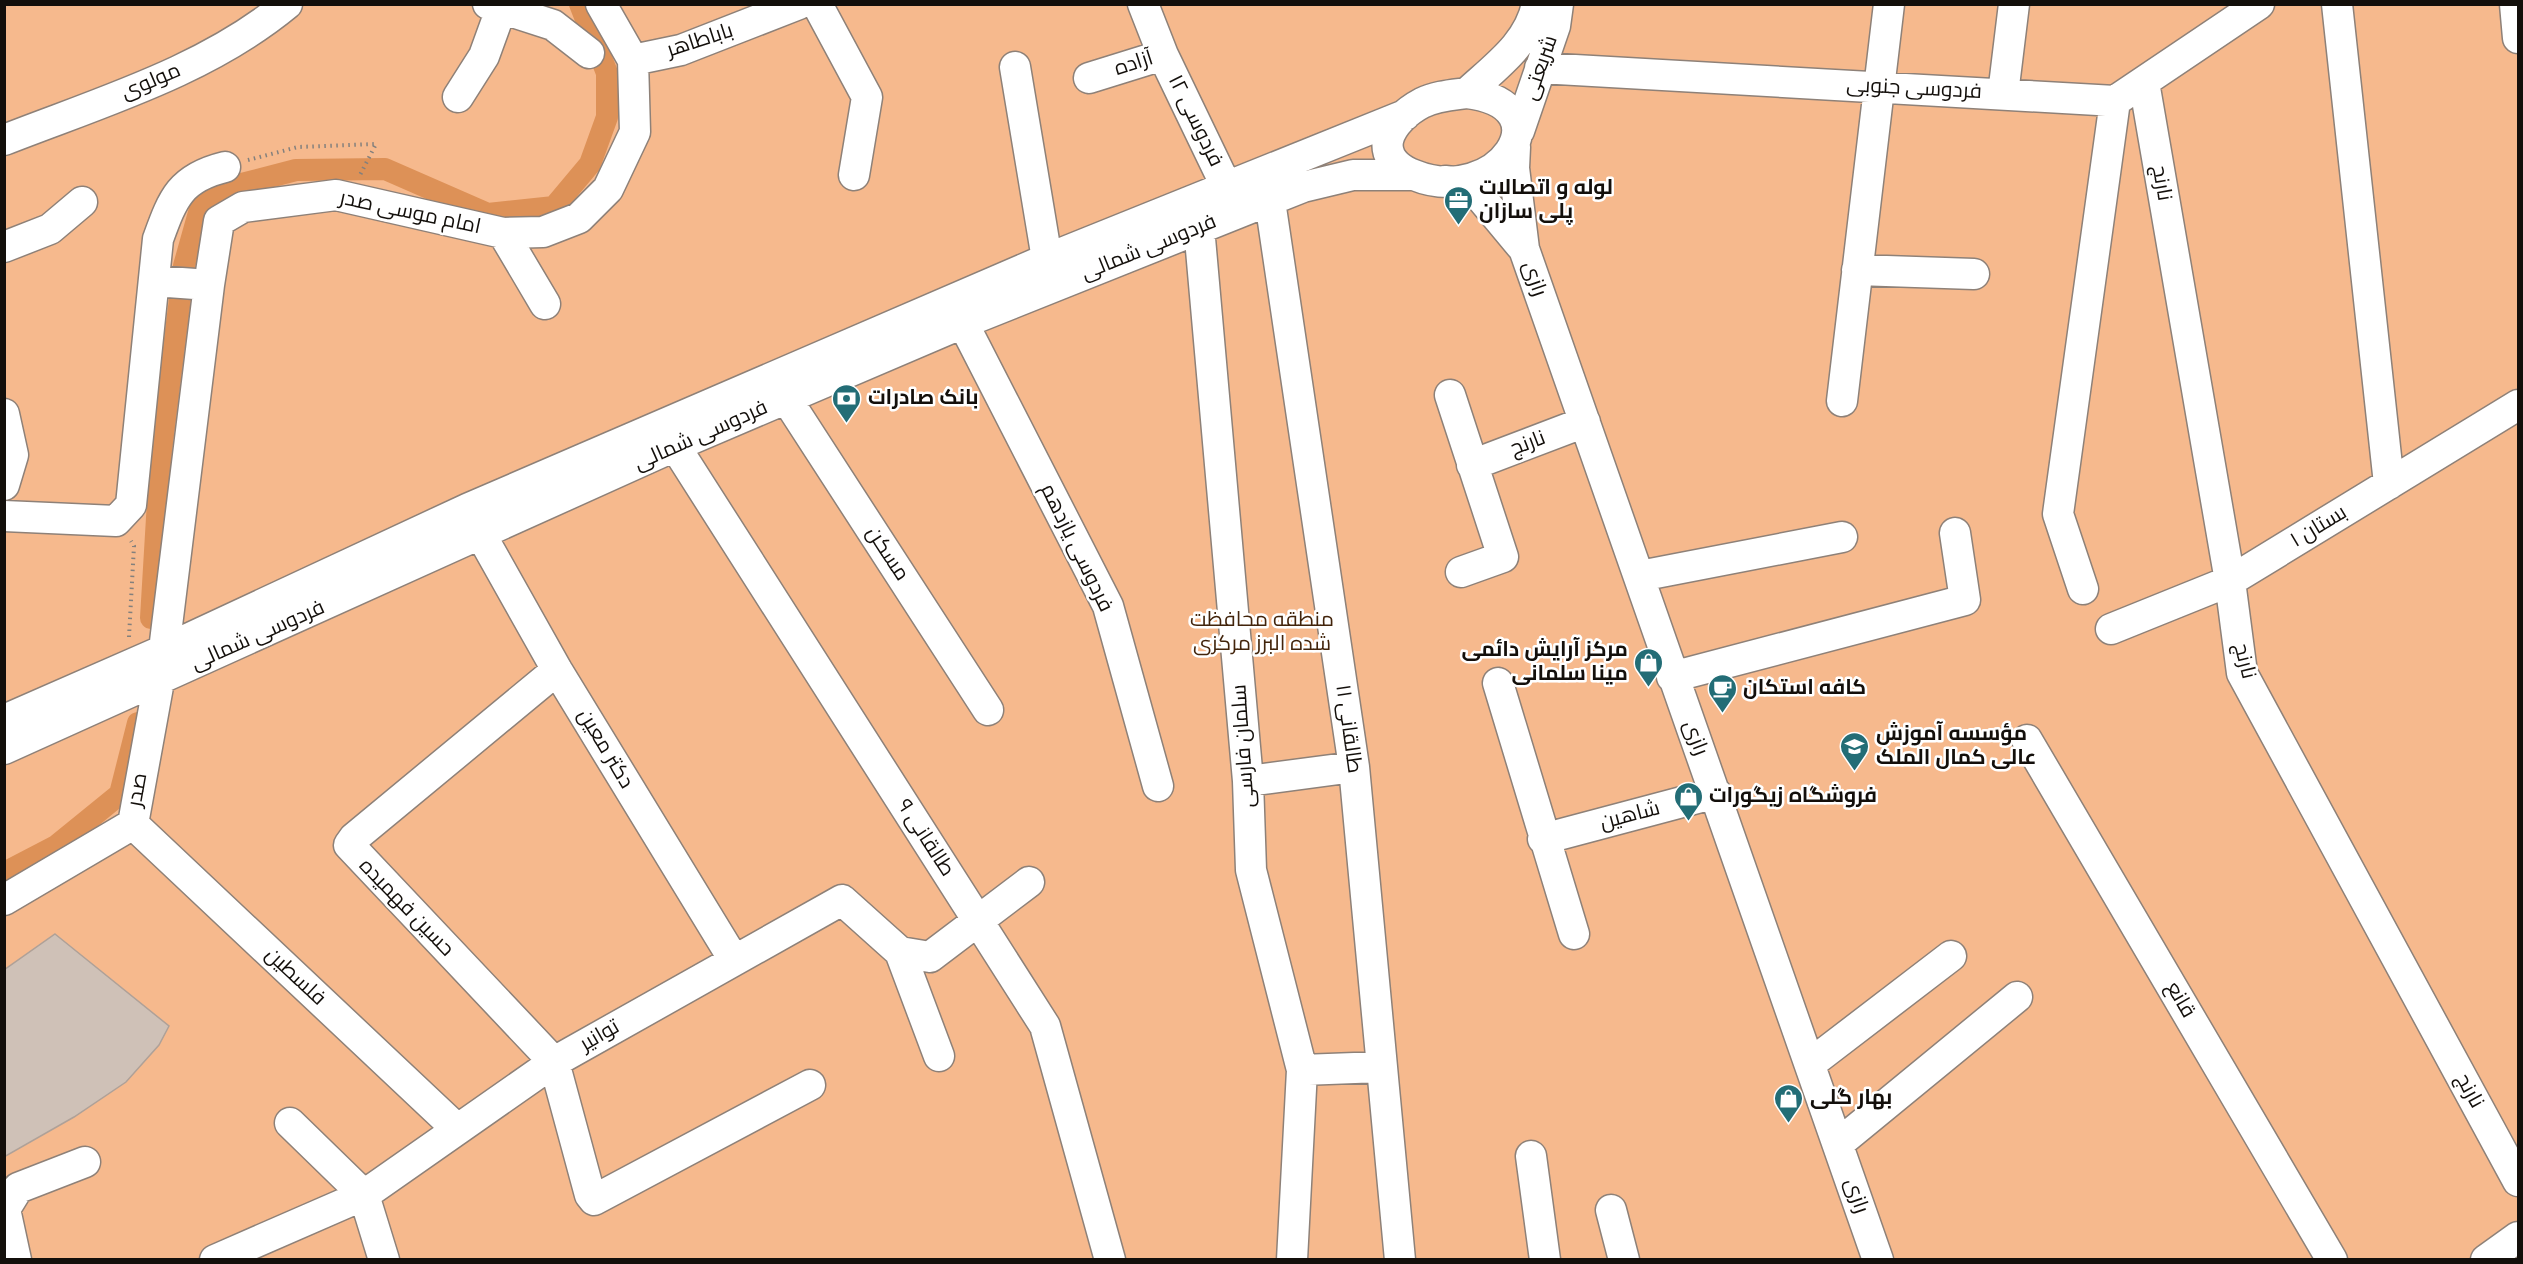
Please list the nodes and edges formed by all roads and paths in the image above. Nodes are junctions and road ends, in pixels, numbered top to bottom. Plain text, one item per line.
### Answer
1 (287, 4) edge
2 (601, 4) edge
3 (799, 4) edge
4 (817, 4) edge
5 (1143, 4) edge
6 (1537, 4) edge
7 (1558, 4) edge
8 (1889, 4) edge
9 (2014, 4) edge
10 (2259, 4) edge
11 (2337, 4) edge
12 (2515, 4) edge
13 (495, 7) edge
14 (2518, 38) edge
15 (589, 53) dead end
16 (1163, 55) junction
17 (633, 60) junction
18 (1015, 67) dead end
19 (1540, 68) junction
20 (1089, 78) dead end
21 (2144, 82) junction
22 (1877, 87) junction
23 (1467, 93) junction
24 (2003, 94) junction
25 (458, 97) dead end
26 (2115, 101) junction
27 (1405, 115) junction
28 (1517, 139) junction
29 (4, 140) edge
30 (225, 166) joint
31 (854, 174) dead end
32 (1422, 178) junction
33 (1227, 188) junction
34 (349, 197) junction
35 (1270, 201) junction
36 (82, 202) dead end
37 (1199, 227) junction
38 (503, 233) junction
39 (4, 247) edge
40 (1524, 249) junction
41 (1047, 259) junction
42 (1857, 270) junction
43 (1974, 274) dead end
44 (154, 281) junction
45 (208, 285) junction
46 (545, 304) dead end
47 (963, 323) junction
48 (1450, 394) dead end
49 (786, 398) junction
50 (1842, 401) dead end
51 (2518, 405) edge
52 (4, 414) edge
53 (1585, 422) junction
54 (675, 446) junction
55 (1472, 465) junction
56 (2389, 484) junction
57 (4, 485) edge
58 (467, 509) junction
59 (4, 516) edge
60 (116, 521) junction
61 (1955, 533) dead end
62 (479, 536) junction
63 (1842, 537) dead end
64 (1461, 572) dead end
65 (1640, 576) junction
66 (2230, 581) junction
67 (2083, 589) dead end
68 (2111, 629) dead end
69 (164, 650) junction
70 (128, 664) junction
71 (557, 670) junction
72 (1672, 677) junction
73 (159, 681) junction
74 (1498, 683) dead end
75 (988, 710) dead end
76 (4, 720) edge
77 (2028, 740) dead end
78 (4, 749) edge
79 (1354, 767) junction
80 (1248, 782) junction
81 (1158, 786) dead end
82 (1716, 793) junction
83 (133, 824) junction
84 (1544, 839) junction
85 (1029, 882) dead end
86 (4, 900) edge
87 (978, 920) junction
88 (1574, 934) dead end
89 (900, 952) junction
90 (1951, 956) dead end
91 (734, 960) junction
92 (2017, 997) dead end
93 (939, 1056) dead end
94 (554, 1062) junction
95 (1810, 1064) junction
96 (1381, 1068) junction
97 (1302, 1070) junction
98 (810, 1085) dead end
99 (290, 1123) dead end
100 (457, 1129) junction
101 (1838, 1144) junction
102 (1531, 1156) dead end
103 (86, 1162) dead end
104 (2518, 1181) edge
105 (364, 1195) junction
106 (1611, 1210) dead end
107 (2518, 1237) edge
108 (16, 1260) edge
109 (215, 1260) edge
110 (384, 1260) edge
111 (1110, 1260) edge
112 (1292, 1260) edge
113 (1400, 1260) edge
114 (1545, 1260) edge
115 (1624, 1260) edge
116 (1878, 1260) edge
117 (2332, 1260) edge
118 (2486, 1260) edge

1 - 29 street, مولوی
2 - 17 street, امام موسی صدر
3 - 17 street, باباطاهر
4 - 31 street
5 - 16 street, آزاده
6 - 23 street, شریعتی
7 - 19 street, شریعتی
8 - 22 street
9 - 24 street
10 - 21 street
11 - 56 street
12 - 14 street
13 - 15 street
13 - 25 street
16 - 20 street, آزاده
16 - 33 street, فردوسی ۱۲
17 - 38 street, امام موسی صدر
18 - 41 street
19 - 22 street, فردوسی جنوبی
19 - 28 street, شریعتی
21 - 26 street
21 - 66 street, نارنج
22 - 24 street, فردوسی جنوبی
22 - 42 street
23 - 27 street
23 - 28 street
24 - 26 street, فردوسی جنوبی
26 - 67 street
27 - 32 street
27 - 33 street, فردوسی شمالی
28 - 32 street
28 - 40 street
30 - 34 path
30 - 44 street
32 - 35 street, فردوسی شمالی
32 - 40 street
33 - 41 street, فردوسی شمالی
34 - 38 street, امام موسی صدر
34 - 45 street, امام موسی صدر
35 - 37 street, فردوسی شمالی
35 - 79 street, طالقانی ۱۱
36 - 39 street
37 - 47 street, فردوسی شمالی
37 - 80 street, سلمان فارسی
38 - 46 street
40 - 53 street, رازی
41 - 58 street, فردوسی شمالی
42 - 43 street
42 - 50 street
44 - 45 street
44 - 60 street
45 - 69 street, امام موسی صدر
47 - 49 street, فردوسی شمالی
47 - 81 street, فردوسی یازدهم
48 - 55 street
49 - 54 street, فردوسی شمالی
49 - 75 street, مسکن
51 - 56 street, بستان ۱
52 - 57 street
53 - 55 street, نارنج
53 - 65 street, رازی
54 - 62 street, فردوسی شمالی
54 - 87 street, طالقانی ۹
55 - 64 street
56 - 66 street, بستان ۱
58 - 62 street, دکتر معین
58 - 69 street, فردوسی شمالی
59 - 60 street
60 - 70 path
61 - 72 street
62 - 71 street, دکتر معین
62 - 73 street, فردوسی شمالی
63 - 65 street
65 - 72 street, رازی
66 - 68 street, بستان ۱
66 - 104 street, نارنج
69 - 70 street, فردوسی شمالی
70 - 76 street, فردوسی شمالی
71 - 91 street, دکتر معین
71 - 94 street, حسین فهمیده
72 - 82 street, رازی
73 - 78 street, فردوسی شمالی
73 - 83 street, صدر
74 - 84 street
77 - 117 street, قانع
79 - 80 street
79 - 96 street, طالقانی ۱۱
80 - 97 street, سلمان فارسی
82 - 84 street, شاهین
82 - 95 street, رازی
83 - 86 street, صدر
83 - 100 street, فلسطین
84 - 88 street
85 - 87 street
87 - 89 street
87 - 111 street, طالقانی ۹
89 - 91 street, توانیر
89 - 93 street
90 - 95 street
91 - 94 street, توانیر
92 - 101 street
94 - 98 street
94 - 100 street, توانیر
95 - 101 street, رازی
96 - 97 street
96 - 113 street, طالقانی ۱۱
97 - 112 street, سلمان فارسی
99 - 105 street
100 - 105 street, توانیر
101 - 116 street, رازی
102 - 114 street
103 - 108 street
105 - 109 street, توانیر
105 - 110 street
106 - 115 street
107 - 118 street

